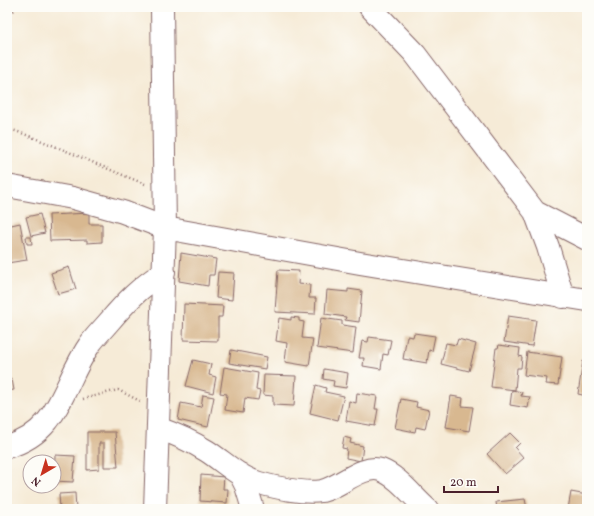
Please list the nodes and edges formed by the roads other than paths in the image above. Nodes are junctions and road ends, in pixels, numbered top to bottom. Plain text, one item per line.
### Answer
1 (162, 7) edge
2 (370, 7) edge
3 (7, 186) edge
4 (535, 212) junction
5 (165, 228) junction
6 (587, 239) edge
7 (164, 272) junction
8 (563, 297) junction
9 (587, 300) edge
10 (158, 418) junction
11 (7, 447) edge
12 (240, 474) junction
13 (155, 509) edge
14 (253, 509) edge
15 (427, 509) edge

1 - 5 street
2 - 4 street
3 - 5 street
4 - 6 street
4 - 8 street
5 - 7 street
5 - 8 street
7 - 10 street
7 - 11 street
8 - 9 street
10 - 12 street
10 - 13 street
12 - 14 street
12 - 15 street

